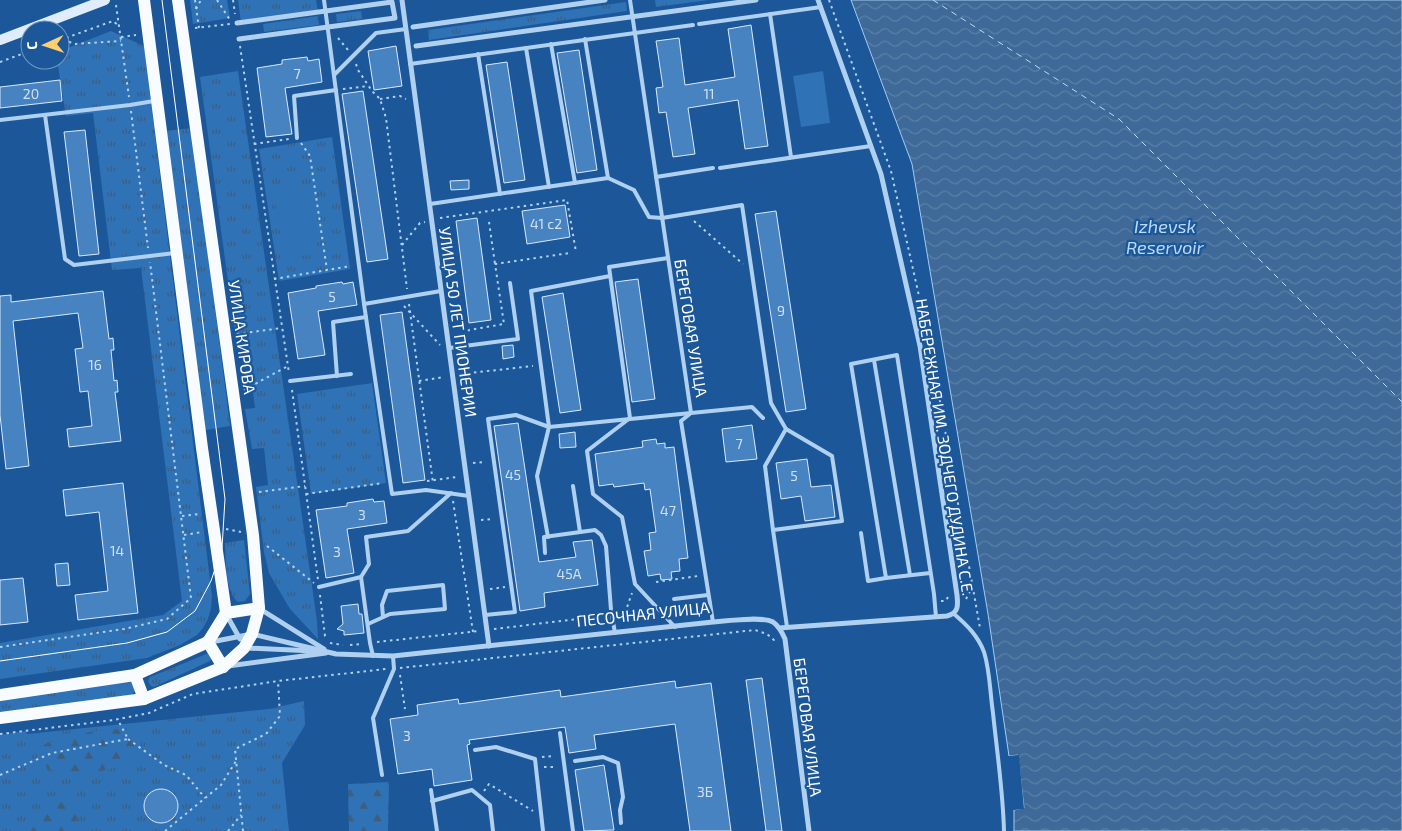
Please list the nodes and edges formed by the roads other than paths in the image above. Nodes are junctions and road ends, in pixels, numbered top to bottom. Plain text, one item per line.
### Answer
1 (105, 0) edge
2 (144, 0) edge
3 (178, 0) edge
4 (324, 0) edge
5 (402, 0) edge
6 (605, 0) edge
7 (630, 0) edge
8 (756, 0) edge
9 (818, 0) edge
10 (821, 7) junction
11 (325, 11) junction
12 (770, 14) junction
13 (633, 17) junction
14 (237, 23) dead end
15 (693, 24) dead end
16 (699, 24) dead end
17 (328, 27) junction
18 (414, 27) dead end
19 (406, 30) junction
20 (635, 32) junction
21 (239, 39) road end
22 (585, 39) junction
23 (0, 40) edge
24 (551, 44) junction
25 (416, 46) dead end
26 (526, 48) junction
27 (478, 54) junction
28 (410, 64) junction
29 (334, 75) junction
30 (336, 90) junction
31 (157, 101) junction
32 (46, 115) junction
33 (0, 120) edge
34 (297, 138) road end
35 (871, 146) junction
36 (791, 157) junction
37 (714, 168) dead end
38 (720, 168) dead end
39 (608, 178) junction
40 (656, 179) junction
41 (575, 183) junction
42 (549, 187) junction
43 (500, 194) junction
44 (430, 204) junction
45 (662, 218) junction
46 (176, 253) junction
47 (668, 258) junction
48 (610, 276) junction
49 (510, 283) dead end
50 (441, 291) junction
51 (364, 304) junction
52 (366, 317) junction
53 (449, 348) junction
54 (874, 360) junction
55 (351, 374) dead end
56 (337, 376) junction
57 (290, 381) road end
58 (691, 413) junction
59 (630, 418) junction
60 (764, 418) dead end
61 (549, 427) junction
62 (786, 429) junction
63 (573, 486) dead end
64 (451, 493) junction
65 (469, 496) junction
66 (773, 530) junction
67 (580, 532) junction
68 (861, 533) dead end
69 (548, 536) junction
70 (545, 553) dead end
71 (930, 573) junction
72 (910, 575) junction
73 (361, 577) junction
74 (886, 578) junction
75 (319, 587) road end
76 (708, 595) junction
77 (674, 598) dead end
78 (259, 608) junction
79 (955, 612) junction
80 (226, 613) junction
81 (486, 615) junction
82 (383, 617) junction
83 (936, 617) junction
84 (712, 622) junction
85 (368, 624) junction
86 (675, 627) junction
87 (787, 627) junction
88 (779, 628) junction
89 (615, 633) junction
90 (252, 634) junction
91 (208, 642) junction
92 (241, 642) junction
93 (490, 646) junction
94 (329, 652) junction
95 (373, 656) junction
96 (393, 656) junction
97 (223, 667) junction
98 (135, 674) junction
99 (0, 695) edge
100 (144, 699) junction
101 (0, 718) edge
102 (560, 733) dead end
103 (475, 750) dead end
104 (575, 761) dead end
105 (382, 775) dead end
106 (431, 790) dead end
107 (432, 801) junction
108 (621, 823) dead end
109 (437, 831) edge
110 (493, 831) edge
111 (542, 831) edge
112 (573, 831) edge
113 (809, 831) edge
114 (1004, 831) edge

1 - 23 main road
2 - 31 main road
3 - 78 main road, УЛИЦА КИРОВА
4 - 11 lane
5 - 19 street, УЛИЦА 50 ЛЕТ ПИОНЕРИИ
6 - 18 street
7 - 13 lane, БЕРЕГОВАЯ УЛИЦА
8 - 13 street
9 - 10 street, НАБЕРЕЖНАЯ ИМ. ЗОДЧЕГО ДУДИНА С.Е.
10 - 12 lane
10 - 35 street, НАБЕРЕЖНАЯ ИМ. ЗОДЧЕГО ДУДИНА С.Е.
11 - 14 street
11 - 17 lane
11 - 17 street
12 - 16 lane
12 - 36 lane
13 - 20 lane, БЕРЕГОВАЯ УЛИЦА
13 - 25 street
15 - 20 lane
17 - 21 street
17 - 29 lane
19 - 28 street, УЛИЦА 50 ЛЕТ ПИОНЕРИИ
19 - 29 lane
20 - 22 lane
20 - 40 lane, БЕРЕГОВАЯ УЛИЦА
22 - 24 lane
22 - 39 lane
24 - 26 lane
24 - 41 lane
26 - 27 lane
26 - 42 lane
27 - 28 lane
27 - 43 lane
28 - 44 street, УЛИЦА 50 ЛЕТ ПИОНЕРИИ
29 - 30 lane
30 - 34 lane
30 - 51 lane
31 - 32 lane
31 - 46 main road
32 - 33 lane
32 - 46 lane
35 - 36 lane
35 - 79 street, НАБЕРЕЖНАЯ ИМ. ЗОДЧЕГО ДУДИНА С.Е.
36 - 38 lane
37 - 40 lane
39 - 41 lane
39 - 45 lane
40 - 45 lane, БЕРЕГОВАЯ УЛИЦА
41 - 42 lane
42 - 43 lane
43 - 44 lane
44 - 50 street, УЛИЦА 50 ЛЕТ ПИОНЕРИИ
45 - 47 lane, БЕРЕГОВАЯ УЛИЦА
45 - 62 lane
46 - 80 main road
47 - 48 lane
47 - 58 lane, БЕРЕГОВАЯ УЛИЦА
48 - 59 lane
48 - 61 lane
49 - 53 lane
50 - 51 lane
50 - 53 street, УЛИЦА 50 ЛЕТ ПИОНЕРИИ
51 - 52 lane
52 - 56 lane
52 - 64 lane
53 - 65 street, УЛИЦА 50 ЛЕТ ПИОНЕРИИ
54 - 71 lane
54 - 72 lane
54 - 74 lane
55 - 56 lane
56 - 57 lane
58 - 59 lane
58 - 60 lane
58 - 76 lane, БЕРЕГОВАЯ УЛИЦА
59 - 61 lane
59 - 86 lane
61 - 69 lane
61 - 81 lane
62 - 66 lane
62 - 66 lane
63 - 67 lane
64 - 65 lane
64 - 73 lane
65 - 81 street, УЛИЦА 50 ЛЕТ ПИОНЕРИИ
66 - 87 lane
67 - 69 lane
67 - 89 lane
68 - 74 lane
69 - 70 lane
71 - 72 lane
71 - 83 lane
72 - 74 lane
73 - 75 lane
73 - 85 lane
76 - 77 lane
76 - 84 lane, БЕРЕГОВАЯ УЛИЦА
78 - 80 main road
78 - 90 main road, УЛИЦА КИРОВА
78 - 94 street, ПЕСОЧНАЯ УЛИЦА
79 - 83 street, ПЕСОЧНАЯ УЛИЦА
79 - 114 lane, НАБЕРЕЖНАЯ ИМ. ЗОДЧЕГО ДУДИНА С.Е.
80 - 91 main road
80 - 92 street
81 - 93 street, УЛИЦА 50 ЛЕТ ПИОНЕРИИ
82 - 82 lane
82 - 85 lane
83 - 87 street, ПЕСОЧНАЯ УЛИЦА
84 - 86 street, ПЕСОЧНАЯ УЛИЦА
84 - 88 street, ПЕСОЧНАЯ УЛИЦА
85 - 95 lane
86 - 89 street, ПЕСОЧНАЯ УЛИЦА
87 - 88 street, ПЕСОЧНАЯ УЛИЦА
88 - 113 street, БЕРЕГОВАЯ УЛИЦА
89 - 93 street, ПЕСОЧНАЯ УЛИЦА
90 - 92 main road, УЛИЦА КИРОВА
90 - 94 street, ПЕСОЧНАЯ УЛИЦА
91 - 92 street, ПЕСОЧНАЯ УЛИЦА
91 - 97 main road
91 - 98 main road, ПЕСОЧНАЯ УЛИЦА
92 - 94 street, ПЕСОЧНАЯ УЛИЦА
92 - 97 main road, УЛИЦА КИРОВА
93 - 96 street, ПЕСОЧНАЯ УЛИЦА
94 - 95 street, ПЕСОЧНАЯ УЛИЦА
94 - 97 street, ПЕСОЧНАЯ УЛИЦА
95 - 96 street, ПЕСОЧНАЯ УЛИЦА
96 - 105 lane
97 - 100 main road, ПЕСОЧНАЯ УЛИЦА
98 - 99 main road, ПЕСОЧНАЯ УЛИЦА
98 - 100 main road
100 - 101 main road, ПЕСОЧНАЯ УЛИЦА
102 - 112 lane
103 - 111 lane
104 - 108 lane
106 - 107 lane
107 - 109 lane
107 - 110 lane

